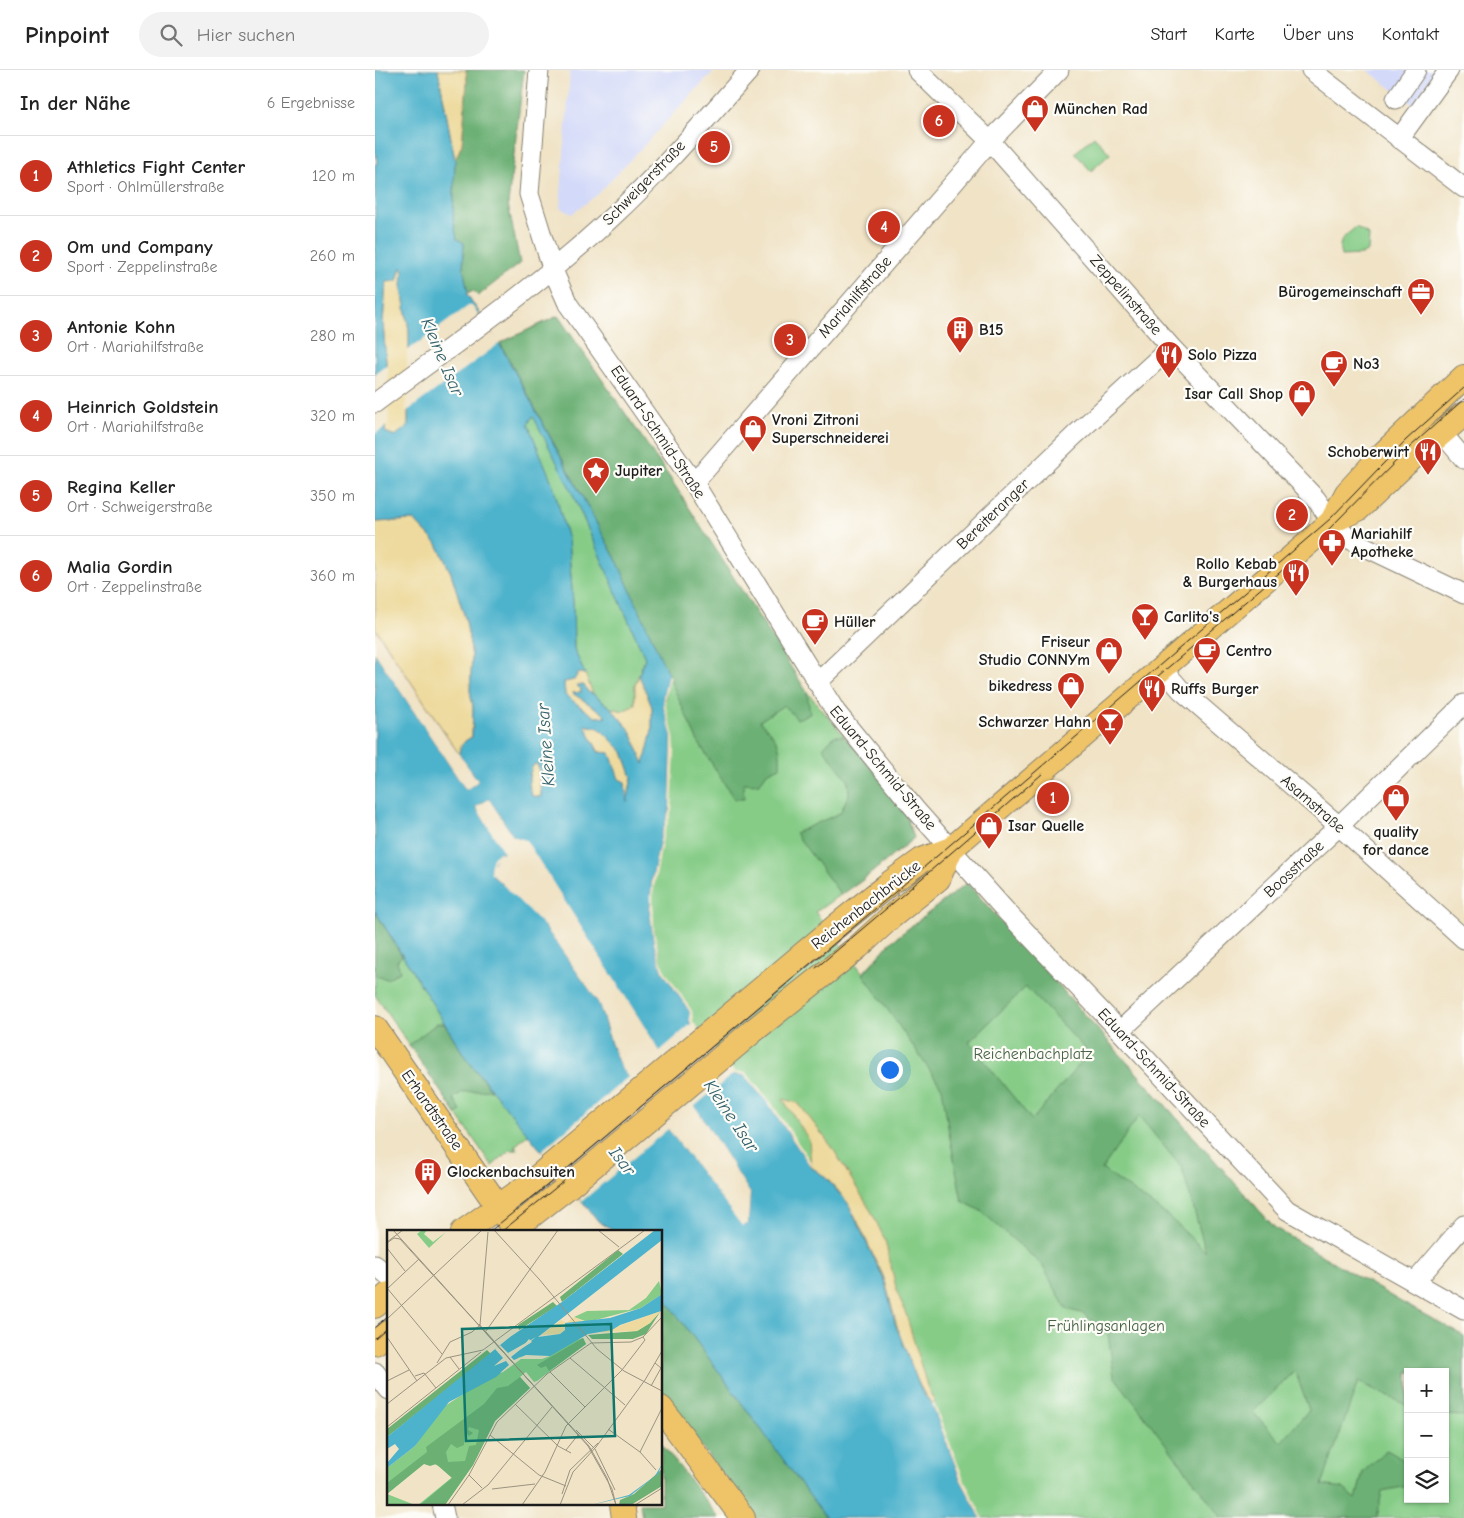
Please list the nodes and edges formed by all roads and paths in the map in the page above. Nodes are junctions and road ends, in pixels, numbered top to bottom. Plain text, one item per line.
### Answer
1 (539, 70) edge
2 (750, 70) edge
3 (917, 70) edge
4 (1059, 70) edge
5 (1311, 70) edge
6 (1416, 70) edge
7 (1449, 70) edge
8 (1396, 99) dead end
9 (1399, 139) junction
10 (990, 141) junction
11 (1464, 188) edge
12 (552, 268) junction
13 (1171, 346) junction
14 (1464, 377) edge
15 (375, 403) edge
16 (1464, 414) edge
17 (1442, 433) junction
18 (1464, 459) edge
19 (694, 483) junction
20 (1332, 521) junction
21 (1464, 594) edge
22 (1162, 668) junction
23 (817, 683) junction
24 (1464, 704) edge
25 (1339, 826) junction
26 (951, 849) junction
27 (1464, 939) edge
28 (375, 1028) edge
29 (1120, 1031) junction
30 (509, 1223) edge
31 (1464, 1225) edge
32 (473, 1230) edge
33 (375, 1265) edge
34 (387, 1274) edge
35 (1415, 1282) junction
36 (387, 1296) edge
37 (375, 1306) edge
38 (1464, 1310) edge
39 (387, 1334) edge
40 (375, 1343) edge
41 (375, 1372) edge
42 (387, 1387) edge
43 (663, 1411) edge
44 (743, 1518) edge

1 - 12 street, Eduard-Schmid-Straße
2 - 12 street, Schweigerstraße
3 - 10 street, Zeppelinstraße
4 - 10 street, Mariahilfstraße
5 - 9 street
6 - 8 street
7 - 9 street
9 - 11 street
10 - 13 street, Zeppelinstraße
10 - 19 street, Mariahilfstraße
12 - 15 street, Schweigerstraße
12 - 19 street, Eduard-Schmid-Straße
13 - 20 street, Zeppelinstraße
13 - 23 street, Bereiteranger
14 - 20 main road
16 - 17 main road
17 - 18 street
17 - 20 main road
19 - 23 street, Eduard-Schmid-Straße
20 - 21 street, Zeppelinstraße
20 - 22 main road
22 - 25 street, Asamstraße
22 - 26 main road
23 - 26 street, Eduard-Schmid-Straße
24 - 25 street, Boosstraße
25 - 27 street, Asamstraße
25 - 29 street, Boosstraße
26 - 29 street, Eduard-Schmid-Straße
26 - 30 main road, Reichenbachbrücke
26 - 30 main road, Reichenbachbrücke
28 - 30 main road, Erhardtstraße
29 - 35 street, Eduard-Schmid-Straße
30 - 32 main road
31 - 35 street
33 - 34 street
35 - 38 street, Eduard-Schmid-Straße
36 - 37 main road
39 - 40 main road
41 - 42 street
43 - 44 main road

